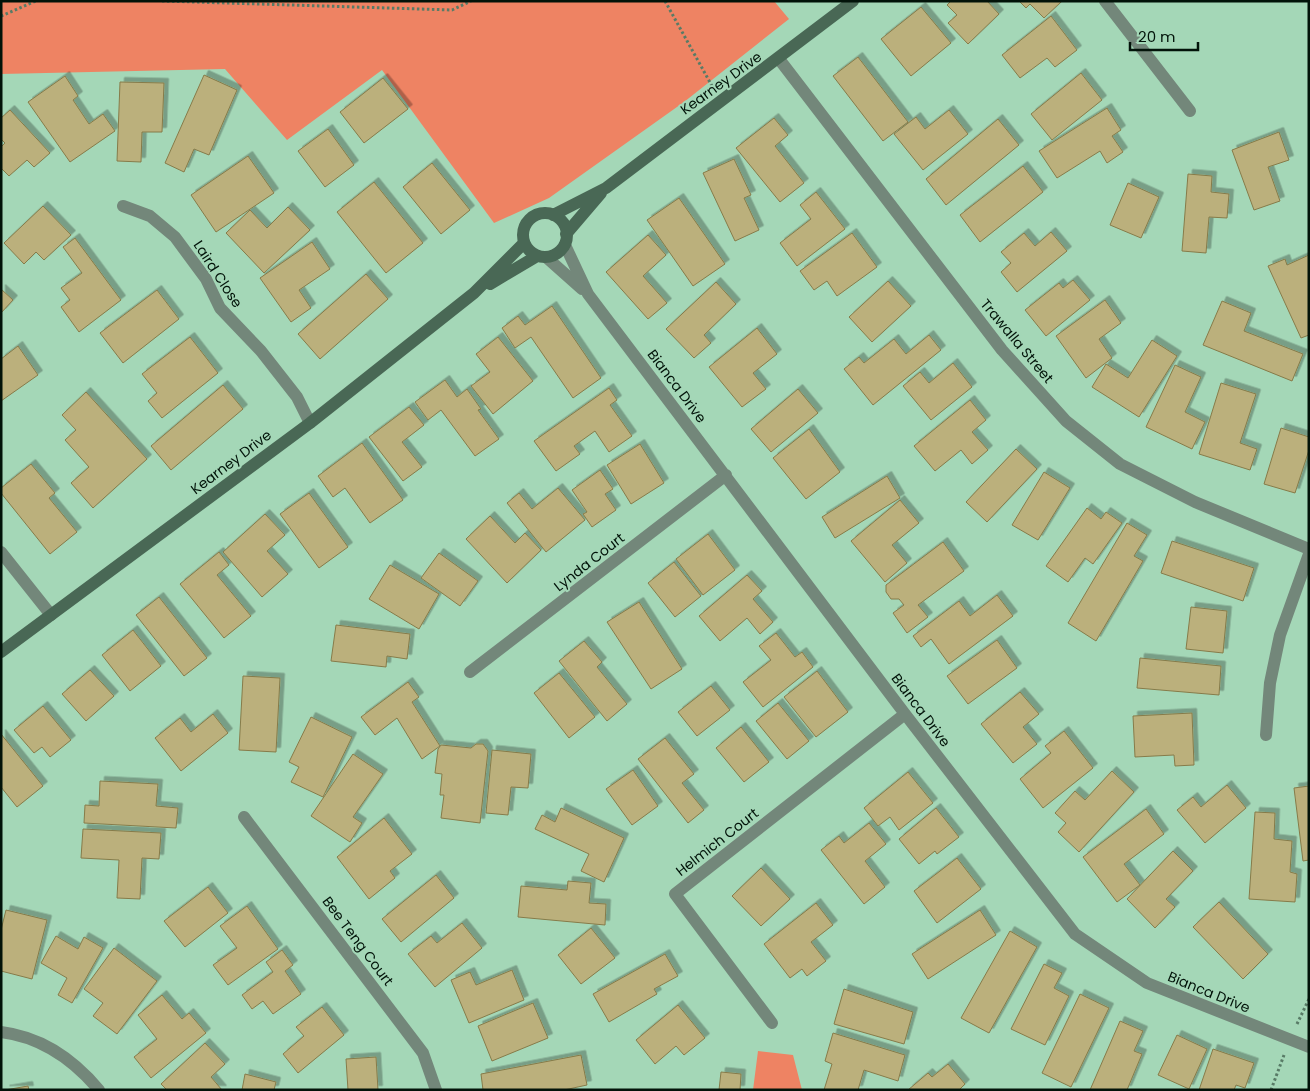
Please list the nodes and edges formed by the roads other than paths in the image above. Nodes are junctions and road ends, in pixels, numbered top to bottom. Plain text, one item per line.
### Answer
1 (853, 1) edge
2 (1105, 1) edge
3 (779, 59) junction
4 (1190, 110) dead end
5 (606, 188) junction
6 (123, 206) dead end
7 (553, 215) junction
8 (566, 240) junction
9 (524, 243) junction
10 (542, 257) junction
11 (474, 293) junction
12 (588, 294) junction
13 (310, 423) junction
14 (726, 475) junction
15 (1309, 549) edge
16 (1, 552) edge
17 (1309, 554) edge
18 (50, 614) junction
19 (1, 652) edge
20 (470, 672) dead end
21 (905, 714) junction
22 (1266, 735) dead end
23 (244, 817) dead end
24 (772, 1022) dead end
25 (1, 1032) edge
26 (1309, 1047) edge
27 (99, 1090) edge
28 (436, 1090) edge

1 - 3 street, Kearney Drive
2 - 4 street
3 - 5 street, Kearney Drive
3 - 15 street, Trawalla Street
5 - 7 street, Kearney Drive
5 - 8 street, Kearney Drive
6 - 13 street, Laird Close
7 - 8 street
7 - 9 street
8 - 10 street
8 - 12 street, Bianca Drive
9 - 10 street
9 - 11 street, Kearney Drive
10 - 11 street, Kearney Drive
10 - 12 street, Bianca Drive
11 - 13 street, Kearney Drive
12 - 14 street, Bianca Drive
13 - 18 street, Kearney Drive
14 - 20 street, Lynda Court
14 - 21 street, Bianca Drive
16 - 18 street
17 - 22 street
18 - 19 street, Kearney Drive
21 - 24 street, Helmich Court
21 - 26 street, Bianca Drive
23 - 28 street, Bee Teng Court
25 - 27 street

